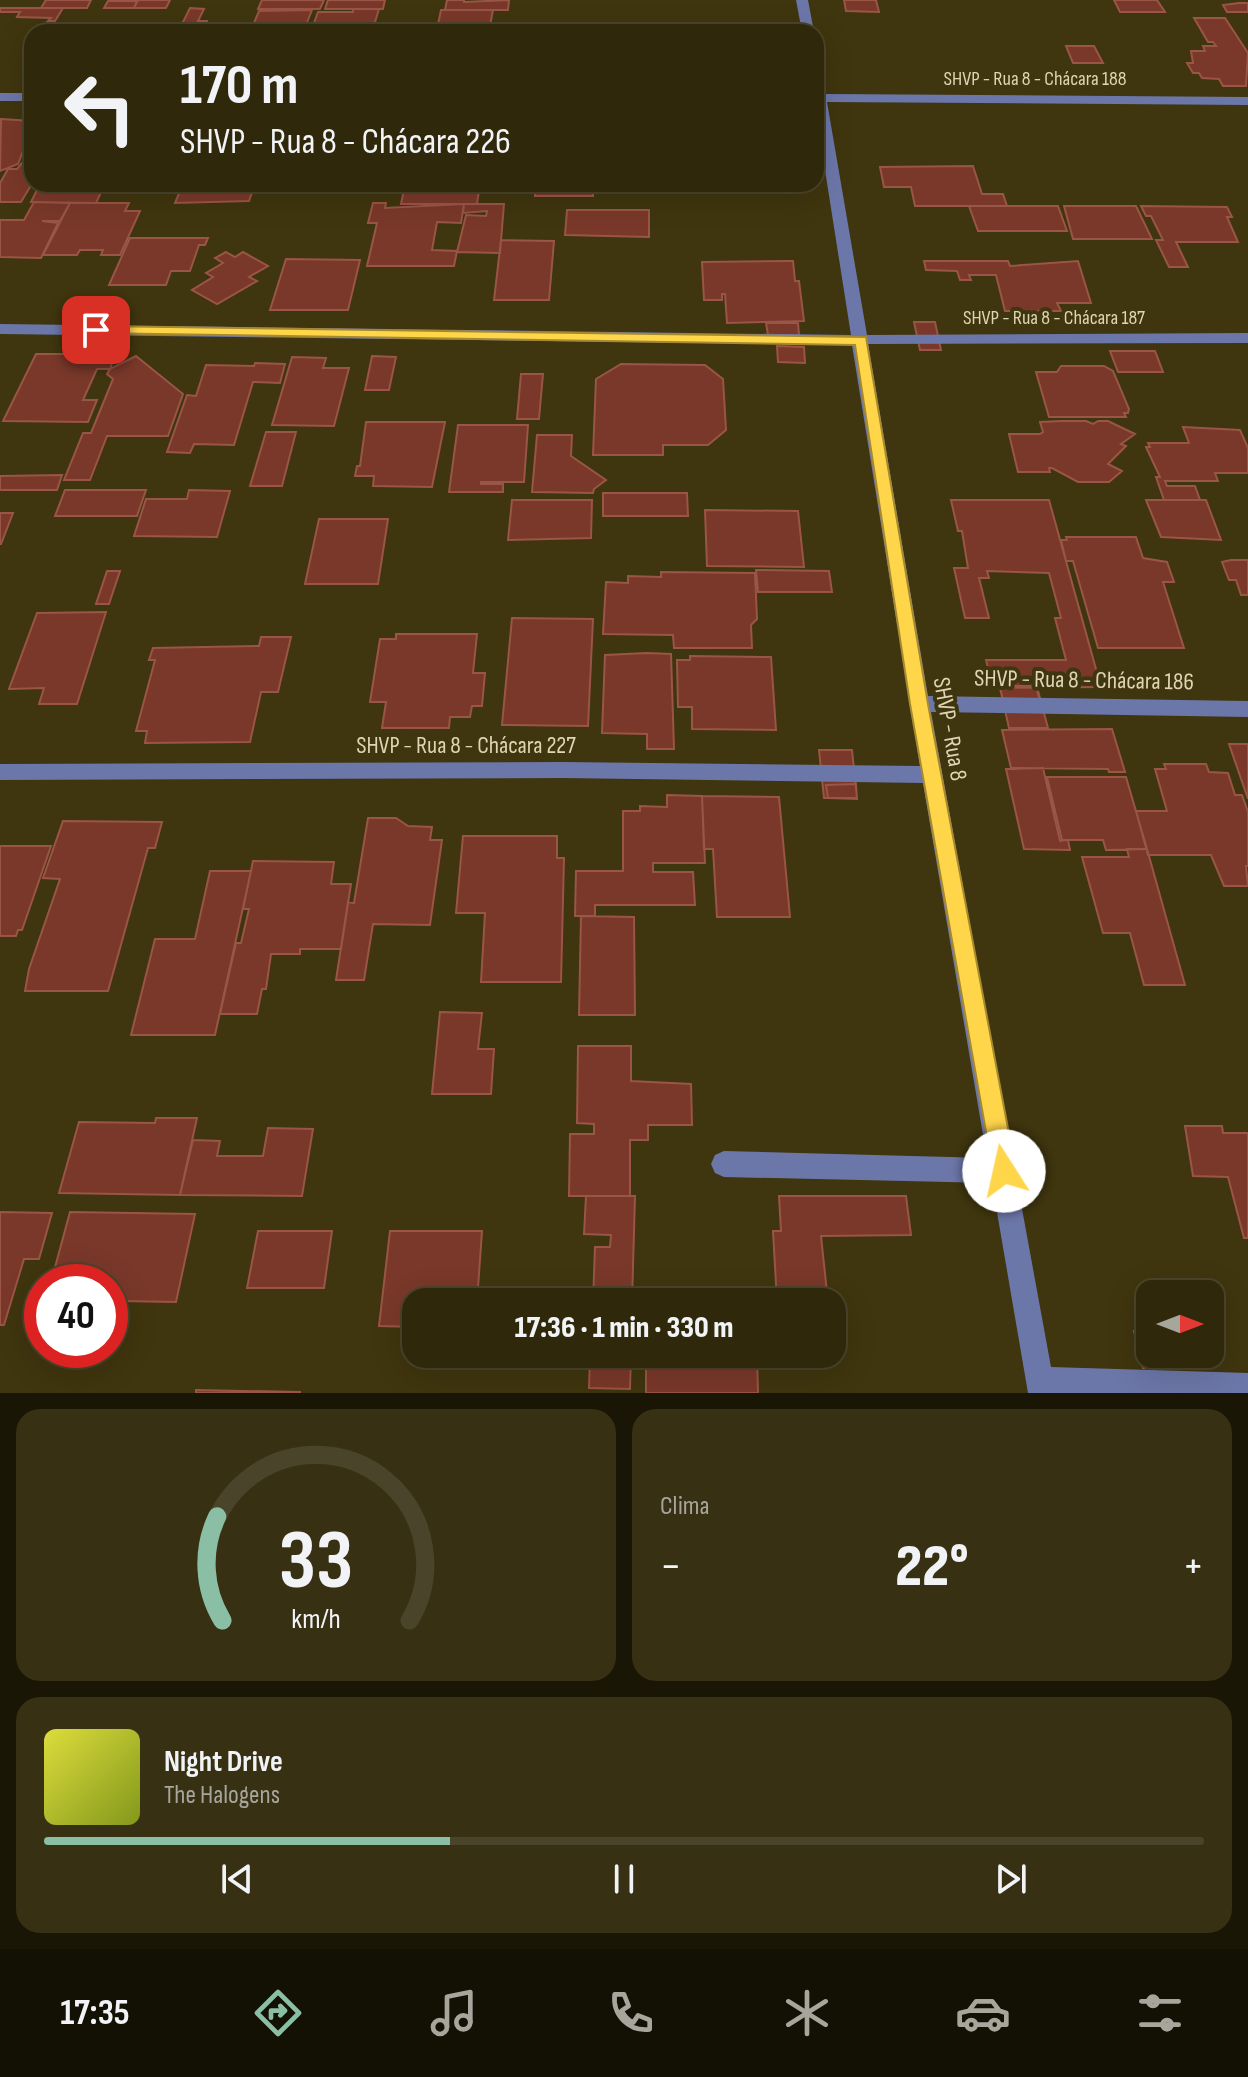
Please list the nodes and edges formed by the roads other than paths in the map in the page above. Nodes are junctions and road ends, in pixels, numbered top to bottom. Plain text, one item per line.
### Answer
1 (802, 0) edge
2 (806, 24) edge
3 (0, 97) edge
4 (24, 97) edge
5 (824, 98) edge
6 (1248, 101) edge
7 (824, 132) edge
8 (0, 329) edge
9 (1248, 338) edge
10 (861, 340) junction
11 (919, 704) junction
12 (1248, 709) edge
13 (0, 772) edge
14 (932, 775) junction
15 (724, 1164) dead end
16 (1004, 1171) junction
17 (1041, 1386) edge
18 (1248, 1387) edge

1 - 2 street
3 - 4 street
5 - 6 street, SHVP - Rua 8 - Chácara 188
7 - 10 street, SHVP - Rua 8
8 - 10 street, SHVP - Rua 8 - Chácara 187
9 - 10 street, SHVP - Rua 8 - Chácara 187
10 - 11 street, SHVP - Rua 8
11 - 12 street, SHVP - Rua 8 - Chácara 186
11 - 14 street, SHVP - Rua 8
13 - 14 street, SHVP - Rua 8 - Chácara 227
14 - 16 street, SHVP - Rua 8
15 - 16 street
16 - 17 street, SHVP - Rua 8
17 - 18 street

